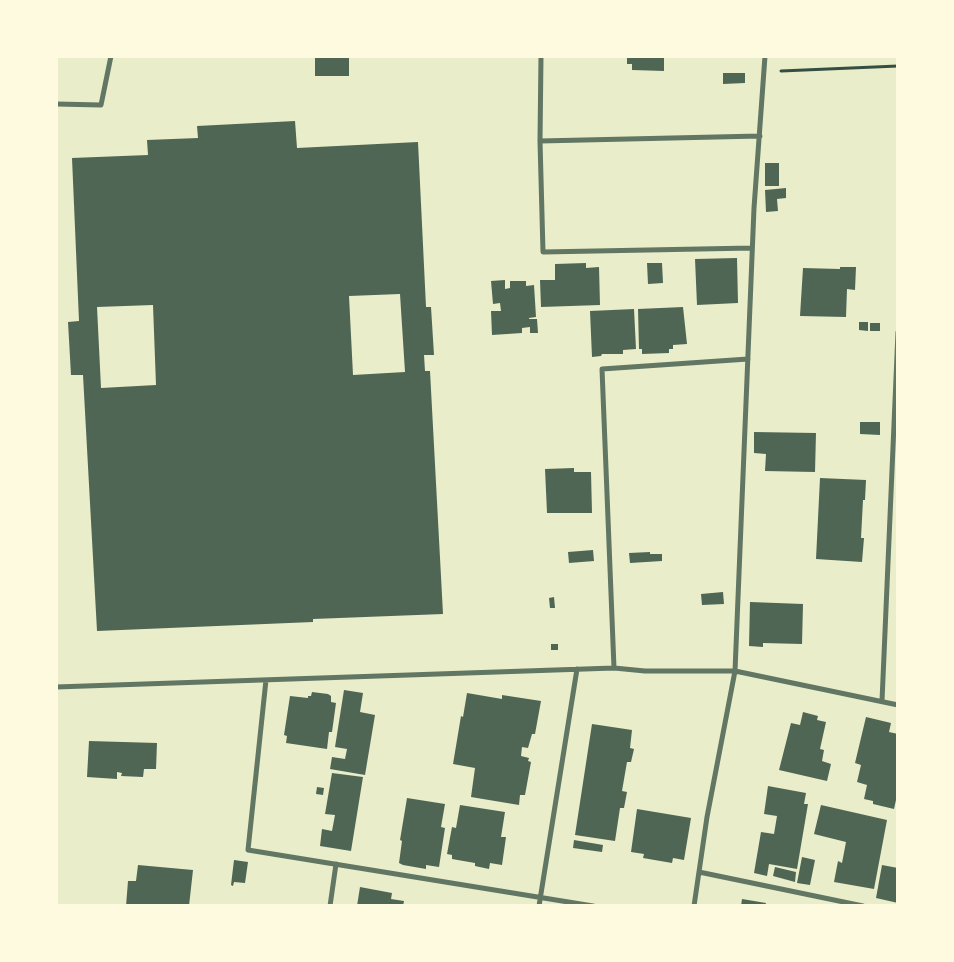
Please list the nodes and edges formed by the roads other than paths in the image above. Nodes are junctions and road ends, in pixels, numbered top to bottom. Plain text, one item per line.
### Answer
1 (111, 56) edge
2 (540, 56) edge
3 (765, 56) edge
4 (56, 104) edge
5 (760, 136) junction
6 (540, 140) junction
7 (752, 248) junction
8 (898, 332) edge
9 (748, 359) junction
10 (614, 668) junction
11 (577, 669) junction
12 (734, 671) junction
13 (266, 680) junction
14 (56, 687) edge
15 (882, 701) junction
16 (898, 705) edge
17 (336, 864) junction
18 (699, 872) junction
19 (540, 898) junction
20 (330, 906) edge
21 (539, 906) edge
22 (593, 906) edge
23 (694, 906) edge
24 (863, 906) edge

1 - 4 street
2 - 6 street
3 - 5 street
5 - 6 street
5 - 7 street
6 - 7 street
7 - 9 street
8 - 15 street
9 - 10 street
9 - 12 street
10 - 11 street
10 - 12 street
11 - 13 street
11 - 19 street
12 - 15 street
12 - 18 street
13 - 14 street
13 - 17 street
15 - 16 street
17 - 19 street
17 - 20 street
18 - 23 street
18 - 24 street
19 - 21 street
19 - 22 street

